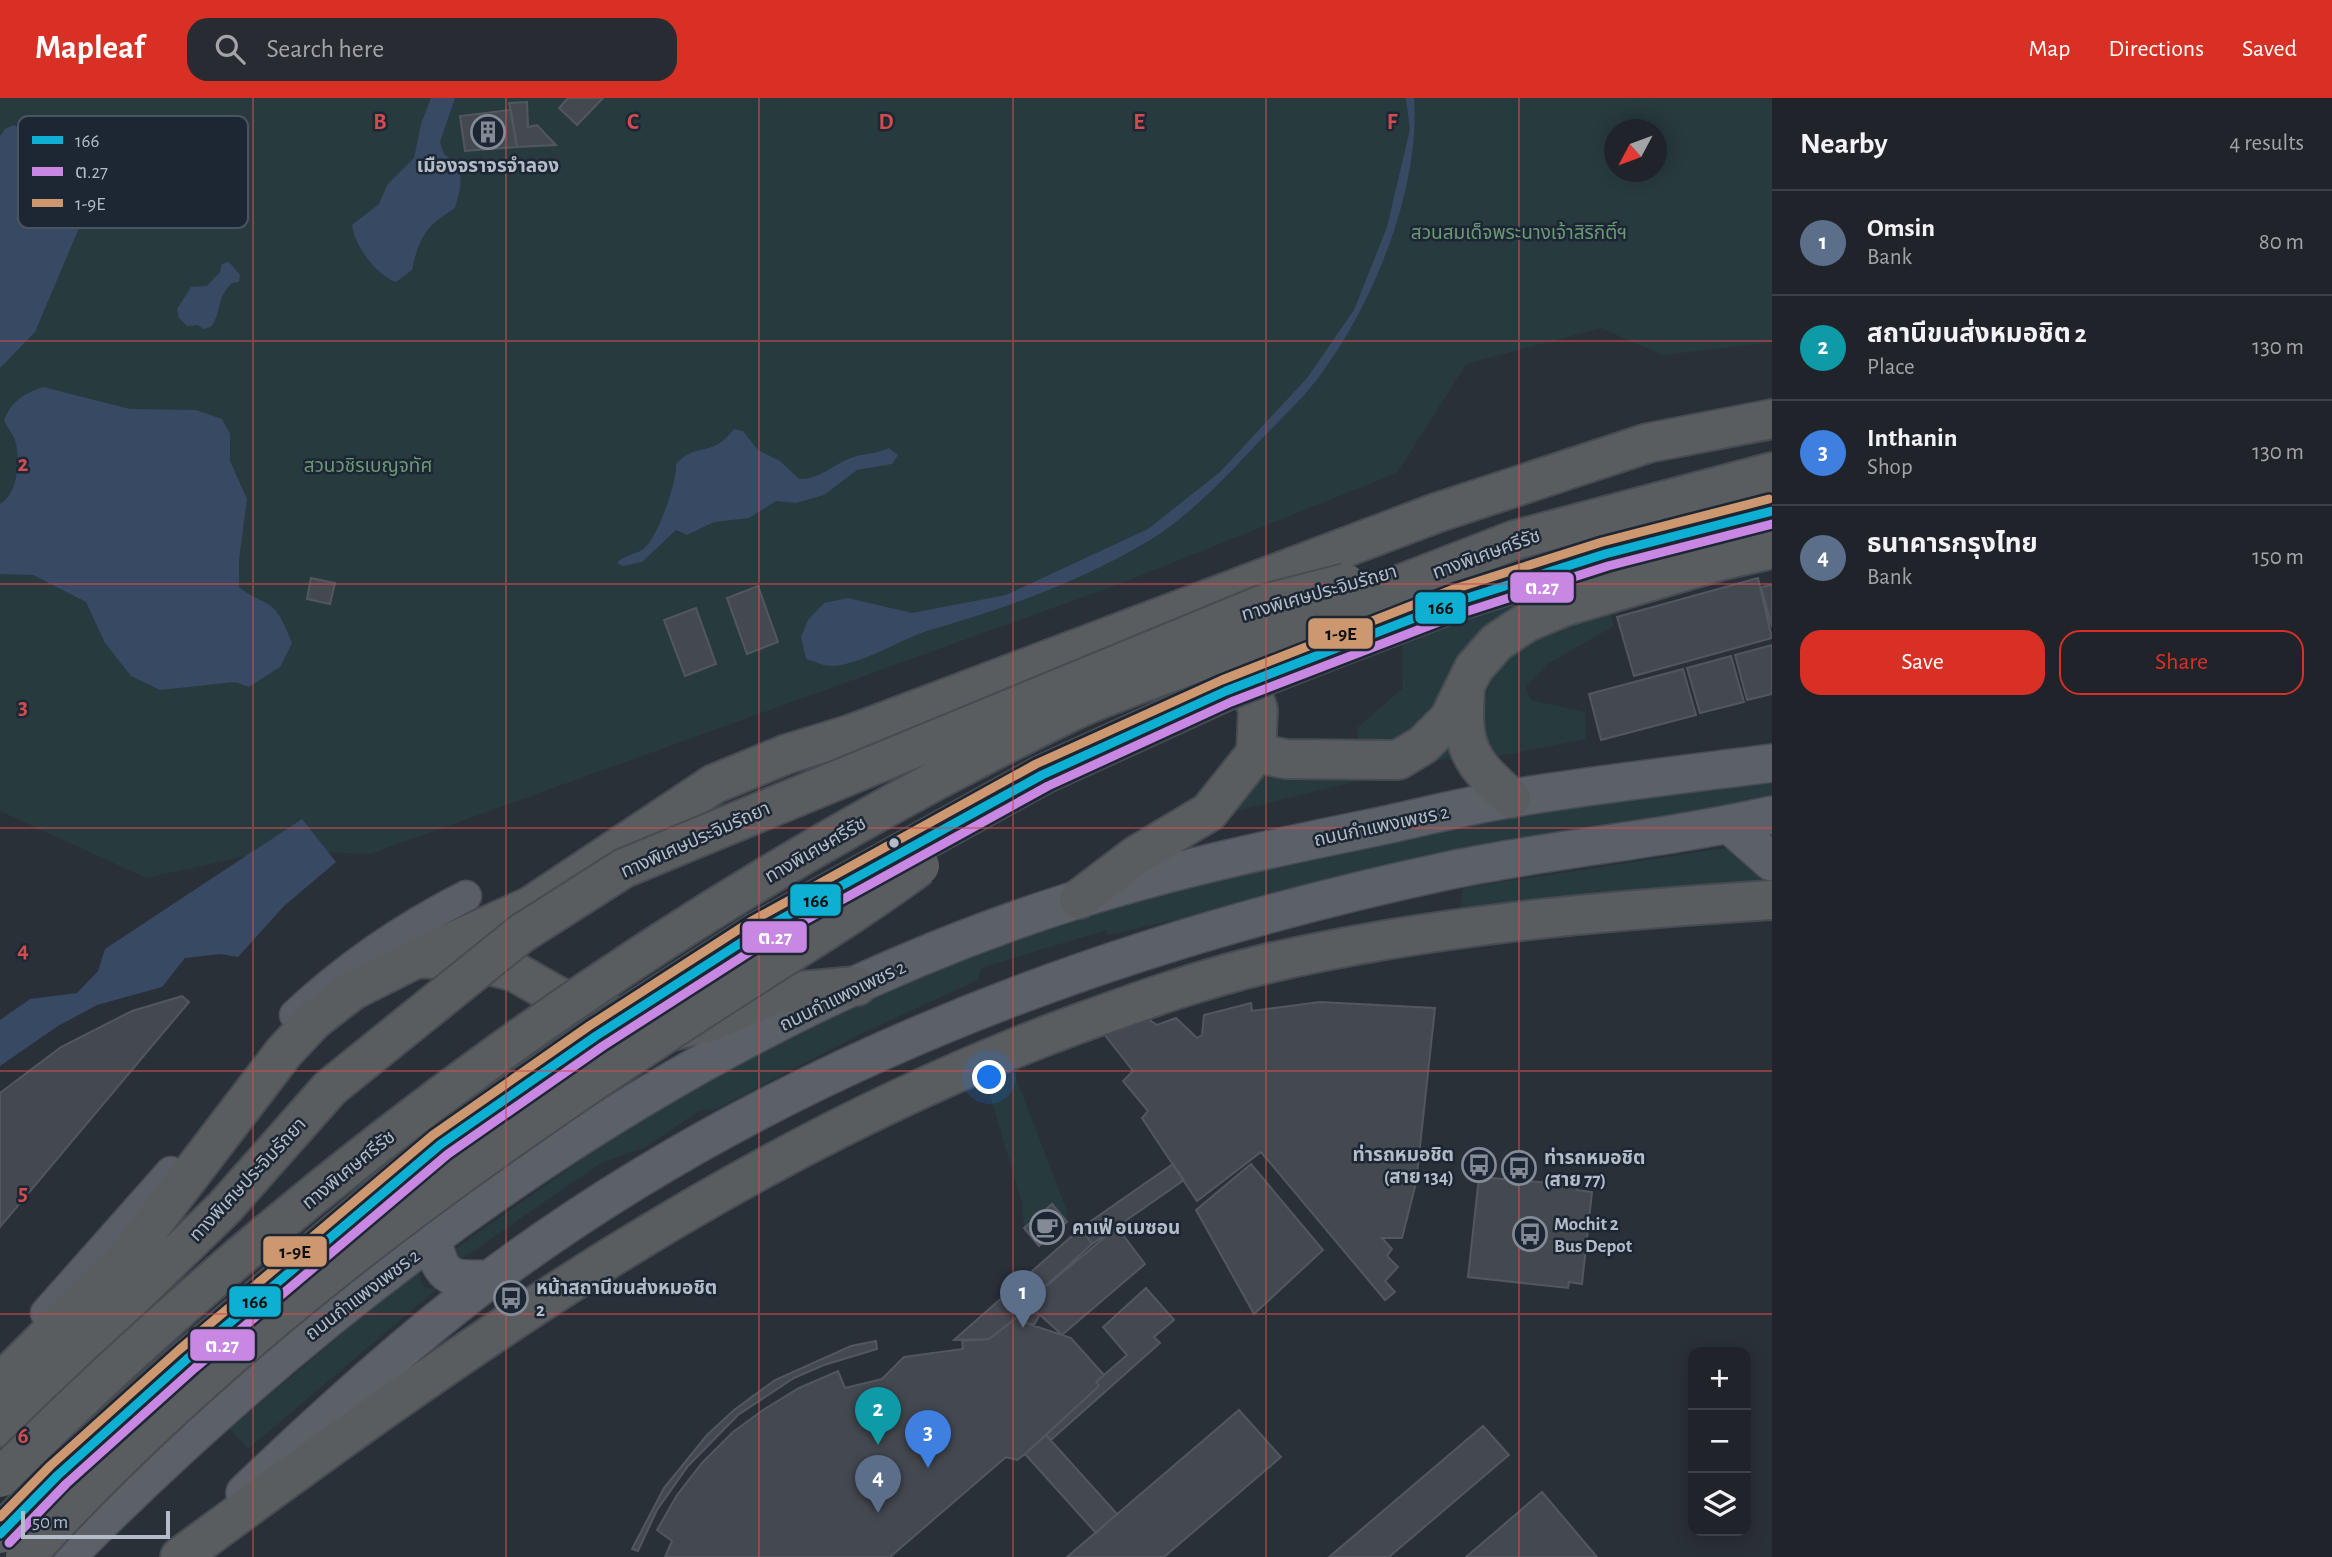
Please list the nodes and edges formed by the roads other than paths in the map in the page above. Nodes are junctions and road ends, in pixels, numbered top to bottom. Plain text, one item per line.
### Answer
1 (1772, 419) edge
2 (1772, 472) edge
3 (1772, 510) edge
4 (1515, 540) junction
5 (1772, 549) edge
6 (1209, 601) junction
7 (1465, 689) junction
8 (1256, 752) junction
9 (1772, 763) edge
10 (1042, 775) junction
11 (1511, 798) junction
12 (1772, 816) edge
13 (1730, 825) junction
14 (1772, 862) edge
15 (466, 896) dead end
16 (1079, 899) junction
17 (1772, 900) edge
18 (417, 958) junction
19 (857, 986) junction
20 (433, 1240) junction
21 (490, 1279) junction
22 (0, 1366) edge
23 (0, 1383) edge
24 (0, 1427) edge
25 (0, 1478) edge
26 (0, 1534) edge
27 (25, 1557) edge
28 (66, 1557) edge
29 (179, 1557) edge

1 - 6 highway
2 - 4 highway, ทางพิเศษศรีรัช
3 - 10 highway, ทางพิเศษศรีรัช, bridge
4 - 24 highway, ทางพิเศษประจิมรัถยา, bridge
4 - 25 highway, ทางพิเศษศรีรัช, bridge
5 - 7 highway
6 - 8 highway
6 - 18 highway
7 - 8 highway
7 - 11 highway
8 - 16 highway
9 - 11 main road, ถนนกำแพงเพชร 2
10 - 26 highway, ทางพิเศษศรีรัช, bridge
10 - 27 highway, bridge
11 - 16 main road, ถนนกำแพงเพชร 2
12 - 13 main road
13 - 14 main road
13 - 21 main road
15 - 22 street
16 - 19 main road, ถนนกำแพงเพชร 2
17 - 29 highway
18 - 19 highway
18 - 23 highway
19 - 20 main road, ถนนกำแพงเพชร 2
20 - 21 main road
20 - 28 main road, ถนนกำแพงเพชร 2
21 - 29 main road

